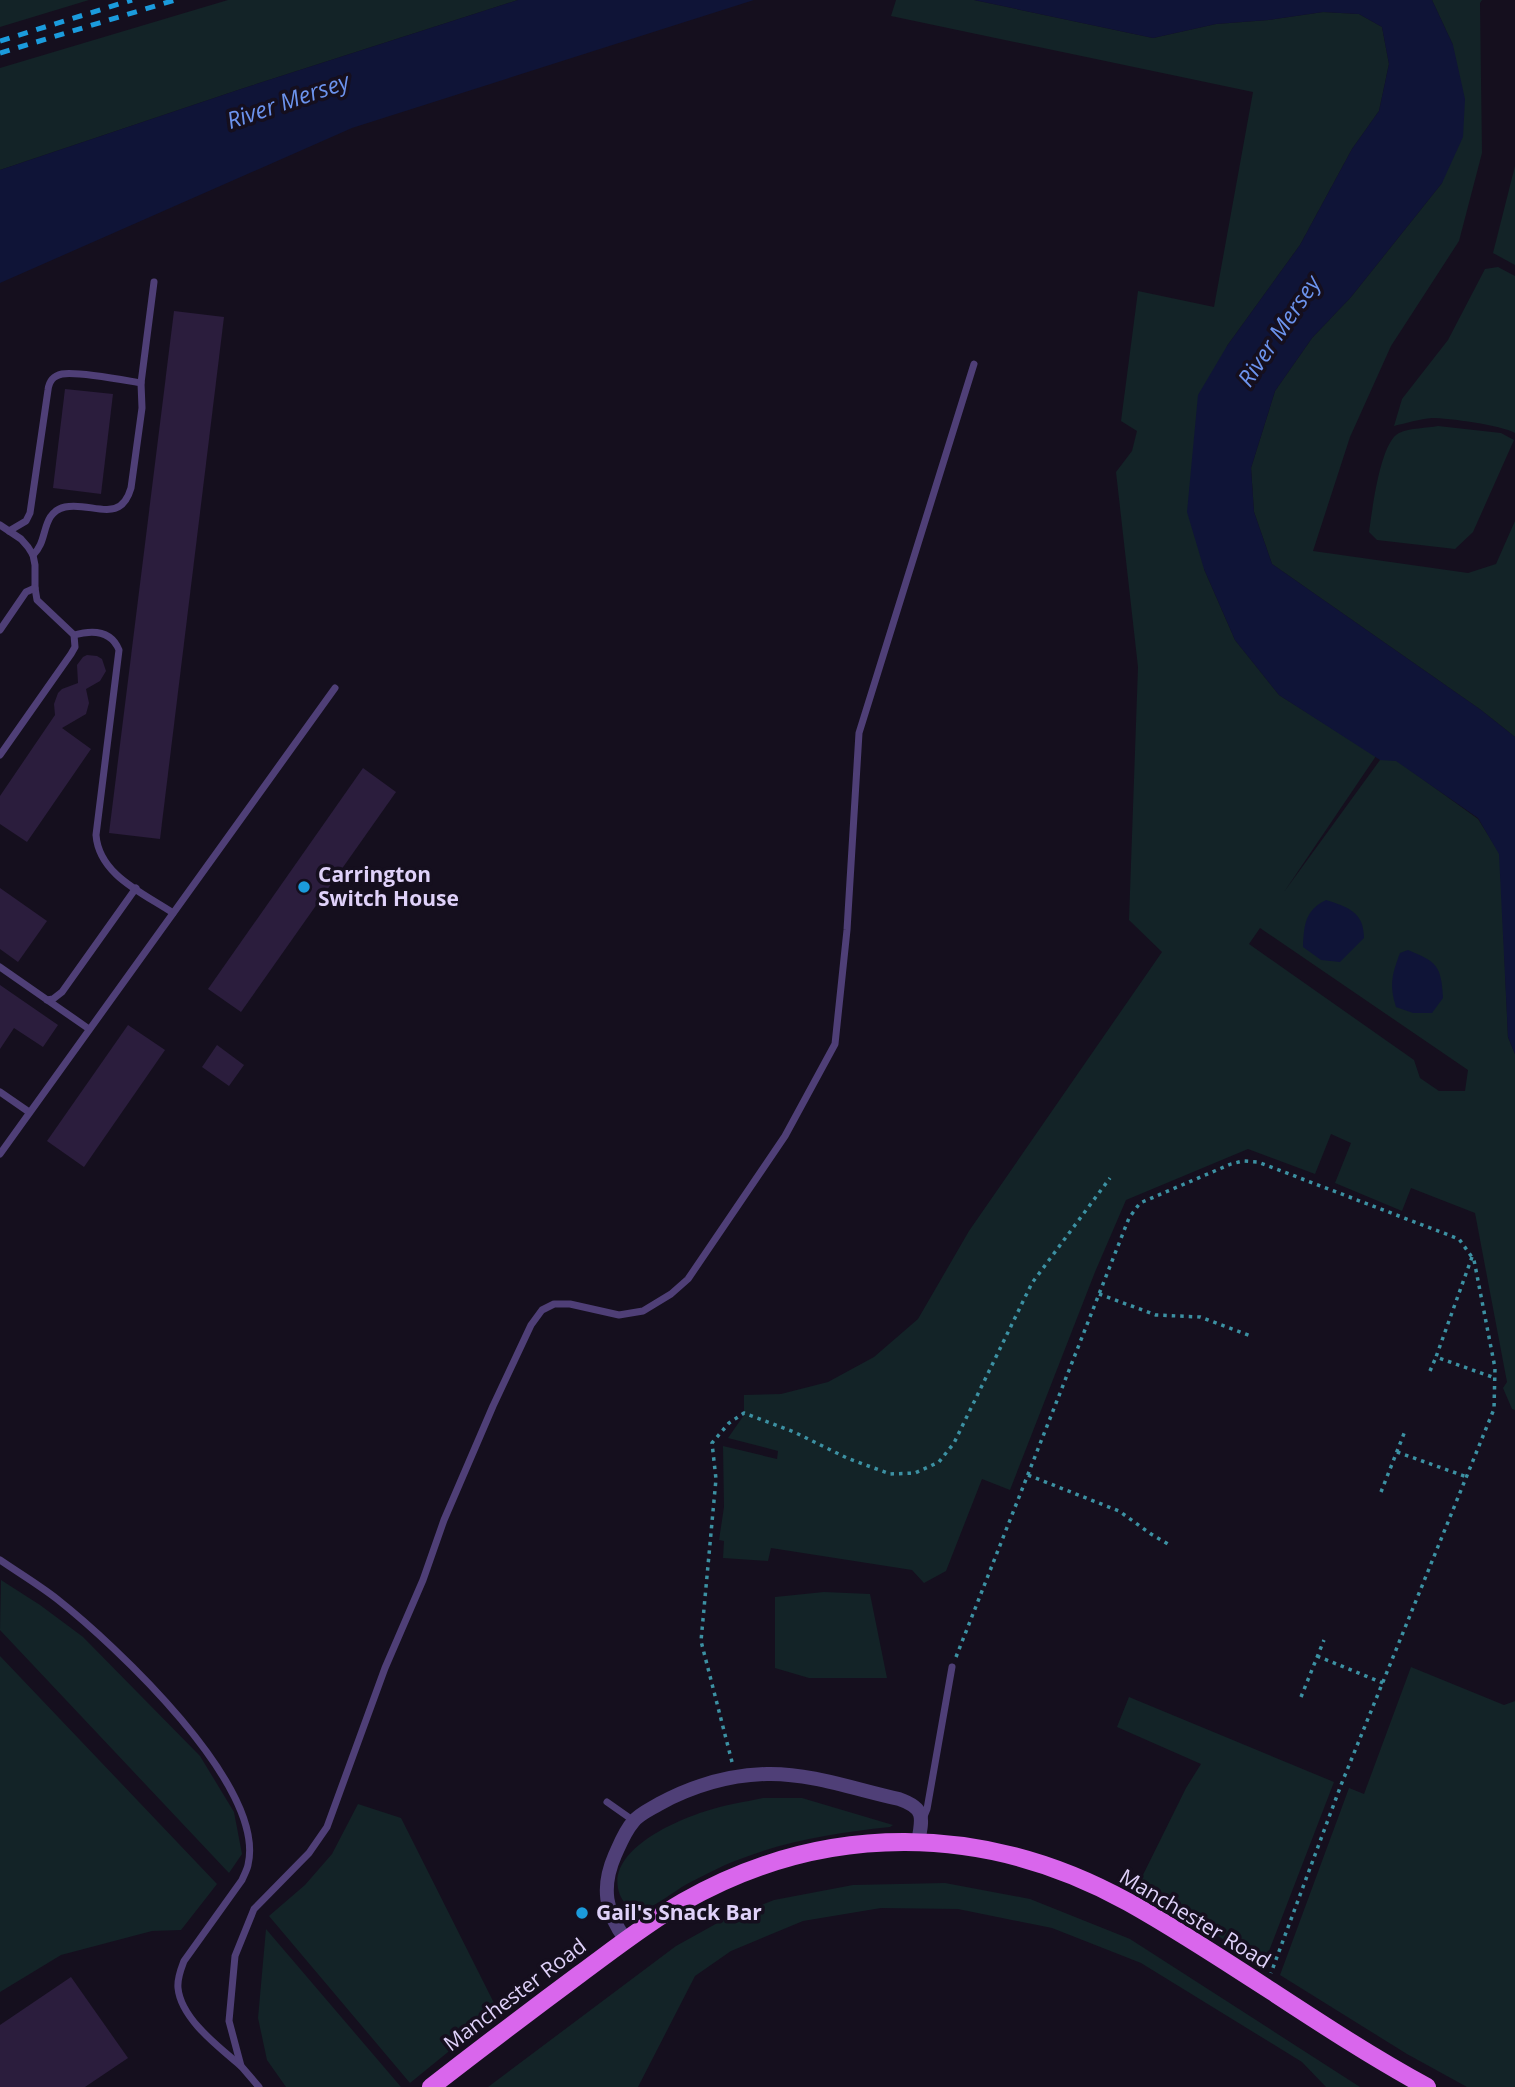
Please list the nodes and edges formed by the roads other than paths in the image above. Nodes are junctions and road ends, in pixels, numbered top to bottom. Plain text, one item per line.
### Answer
1 (154, 282) dead end
2 (974, 364) dead end
3 (141, 383) junction
4 (0, 525) edge
5 (9, 531) junction
6 (33, 555) junction
7 (35, 588) junction
8 (0, 630) edge
9 (74, 635) junction
10 (335, 688) dead end
11 (0, 755) edge
12 (136, 888) junction
13 (173, 913) junction
14 (0, 967) edge
15 (47, 1000) junction
16 (89, 1029) junction
17 (0, 1092) edge
18 (29, 1112) junction
19 (0, 1154) edge
20 (0, 1560) edge
21 (952, 1667) road end
22 (607, 1802) dead end
23 (923, 1820) junction
24 (634, 1821) junction
25 (918, 1842) junction
26 (626, 1940) junction
27 (241, 2066) junction
28 (259, 2087) edge
29 (431, 2087) edge
30 (1427, 2087) edge

1 - 3 lane
2 - 27 lane
3 - 5 lane
3 - 6 lane
4 - 5 lane
5 - 6 lane
6 - 7 lane
7 - 8 lane
7 - 9 lane
9 - 11 lane
9 - 12 lane
10 - 13 lane
12 - 13 lane
12 - 15 lane
13 - 16 lane
14 - 15 lane
15 - 16 lane
16 - 18 lane
17 - 18 lane
18 - 19 lane
20 - 27 lane
21 - 23 lane
22 - 24 lane
23 - 24 street
23 - 25 street
24 - 26 street
25 - 26 main road, Manchester Road
25 - 30 main road, Manchester Road
26 - 29 main road, Manchester Road
27 - 28 lane

